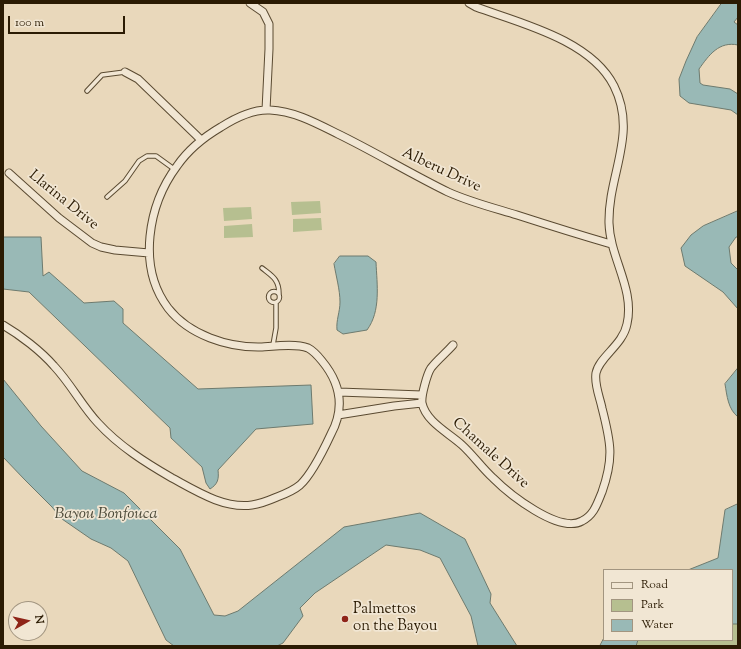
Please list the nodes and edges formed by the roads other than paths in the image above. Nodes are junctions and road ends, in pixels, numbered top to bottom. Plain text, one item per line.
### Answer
1 (250, 3) edge
2 (470, 3) edge
3 (125, 72) joint
4 (87, 91) dead end
5 (266, 110) junction
6 (201, 140) junction
7 (174, 169) junction
8 (9, 173) dead end
9 (107, 197) dead end
10 (611, 244) junction
11 (149, 253) junction
12 (262, 268) dead end
13 (279, 294) junction
14 (276, 302) junction
15 (3, 325) edge
16 (453, 345) dead end
17 (273, 346) junction
18 (339, 392) junction
19 (422, 395) junction
20 (422, 403) junction
21 (338, 415) junction

1 - 5 street
2 - 10 street, Chamale Drive
3 - 4 lane
3 - 6 street
5 - 6 street, Alberu Drive
5 - 10 street, Alberu Drive
6 - 7 street, Alberu Drive
7 - 9 lane
7 - 11 street, Alberu Drive
8 - 11 street, Llarina Drive
10 - 20 street, Chamale Drive
11 - 17 street, Alberu Drive
12 - 13 lane
13 - 14 lane
13 - 14 lane
14 - 17 lane
15 - 21 street
16 - 19 street, Chamale Drive
17 - 18 street, Alberu Drive
18 - 19 street
18 - 21 street
19 - 20 street, Chamale Drive
20 - 21 street

